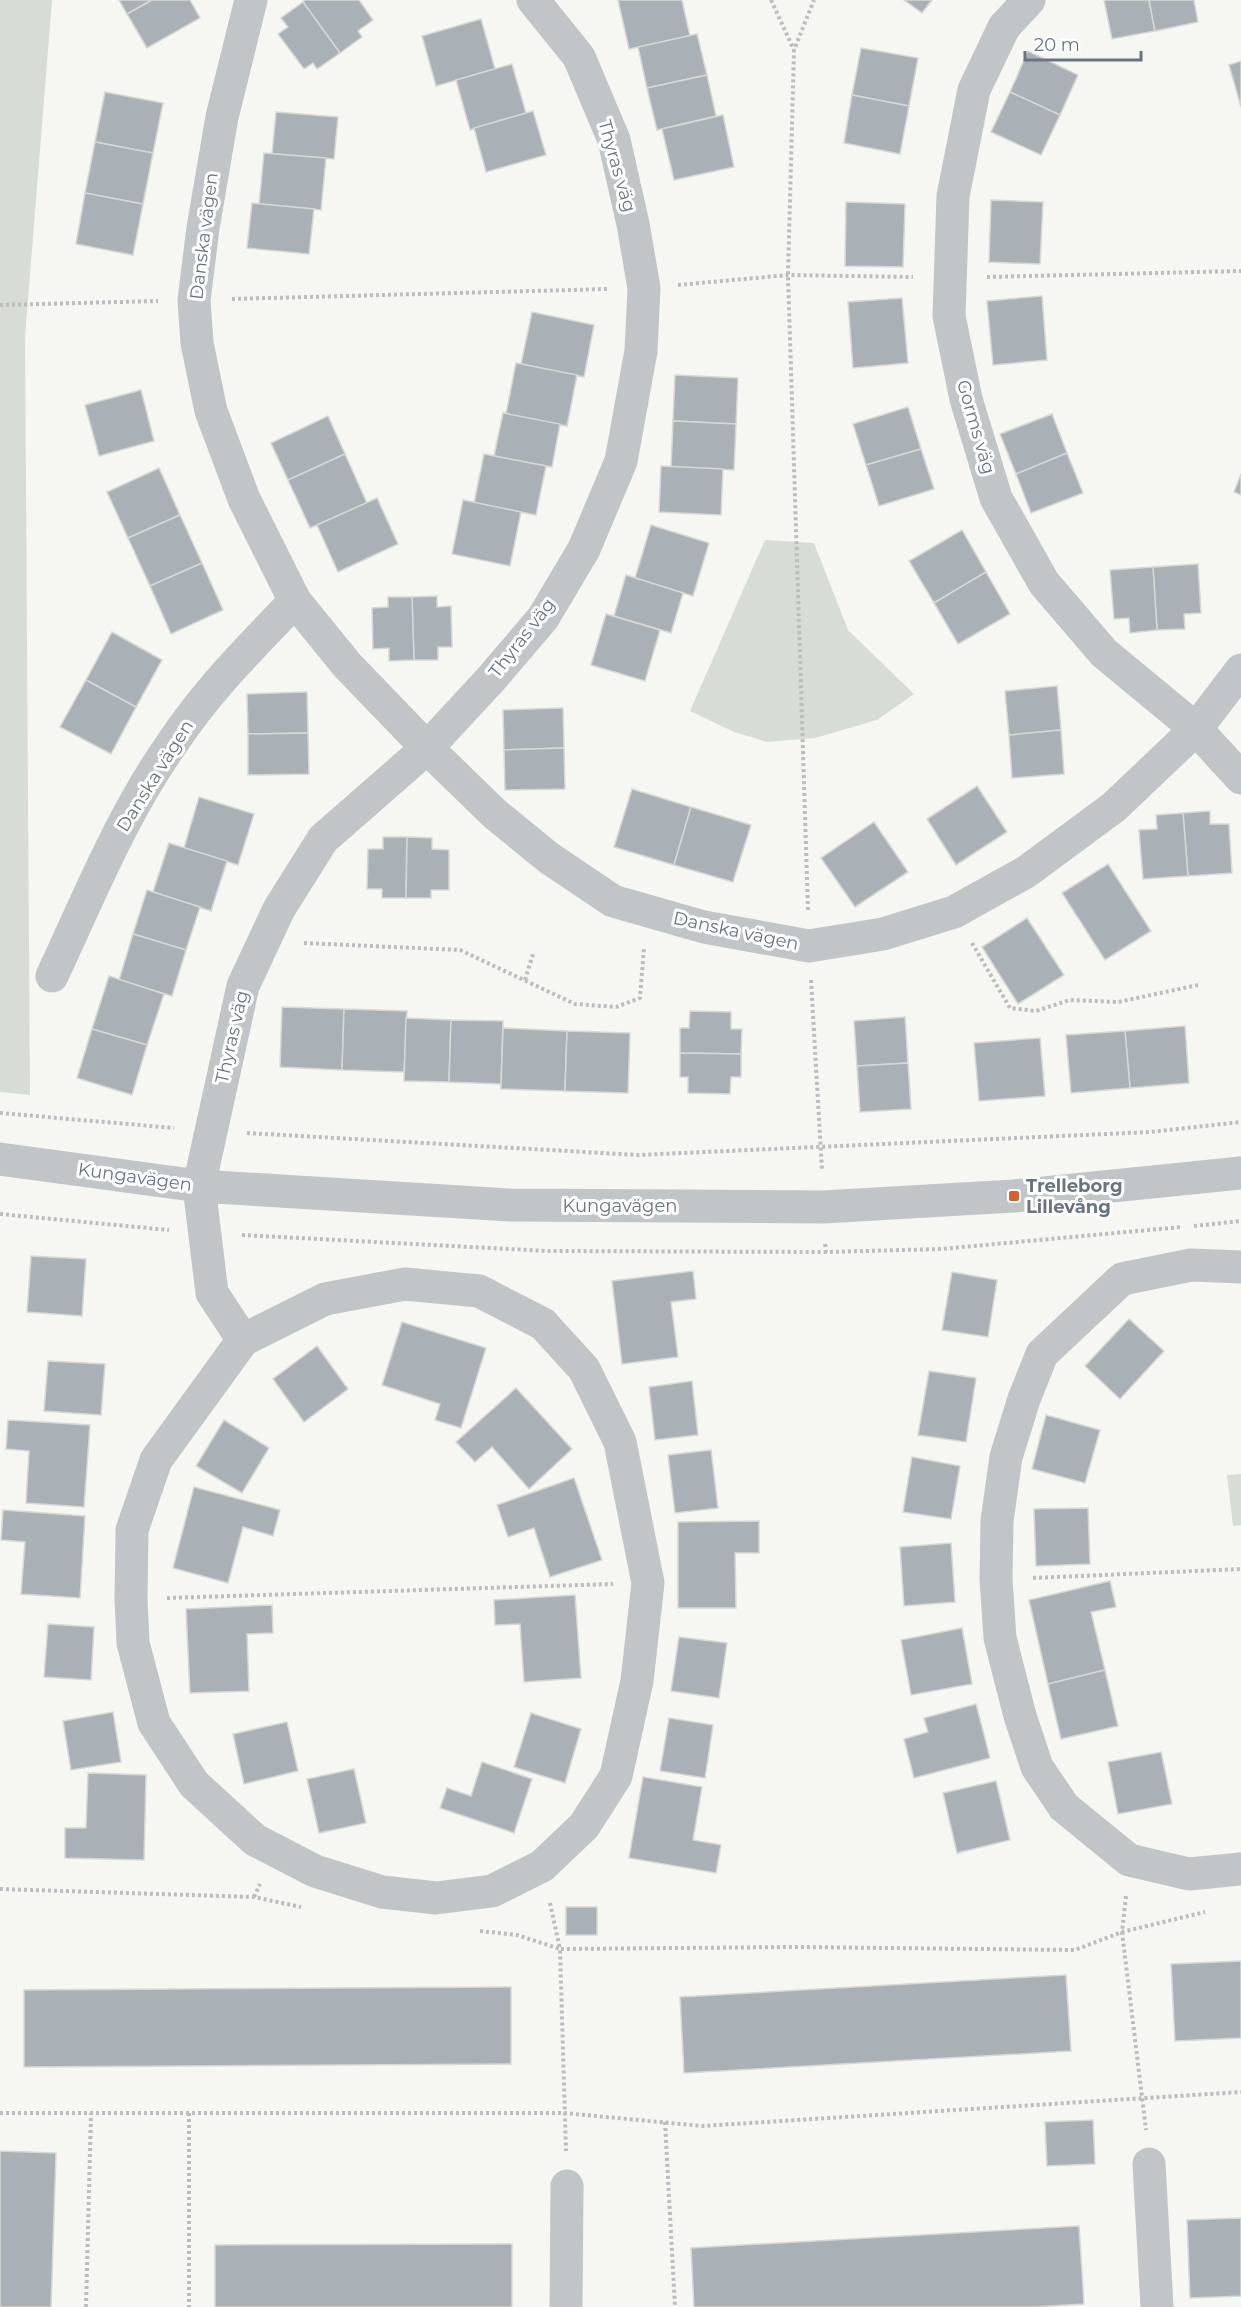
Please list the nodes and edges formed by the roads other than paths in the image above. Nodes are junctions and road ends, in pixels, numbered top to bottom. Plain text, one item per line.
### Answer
1 (251, 0) edge
2 (533, 0) edge
3 (1029, 0) edge
4 (296, 601) junction
5 (1241, 670) edge
6 (1196, 729) junction
7 (426, 748) junction
8 (1241, 778) edge
9 (52, 976) dead end
10 (0, 1159) edge
11 (1241, 1173) edge
12 (199, 1186) junction
13 (1241, 1267) edge
14 (243, 1340) junction
15 (1241, 1869) edge
16 (1149, 2164) road end
17 (567, 2186) road end
18 (566, 2307) edge
19 (1157, 2307) edge

1 - 4 street, Danska vägen
2 - 7 street, Thyras väg
3 - 6 street, Gorms väg
4 - 7 street, Danska vägen
4 - 9 street, Danska vägen
5 - 6 street, Danska vägen
6 - 7 street, Danska vägen
6 - 8 street, Gorms väg
7 - 12 street, Thyras väg
10 - 12 street, Kungavägen
11 - 12 street, Kungavägen
12 - 14 street, Thyras väg
13 - 15 street
14 - 14 street
16 - 19 street
17 - 18 street

